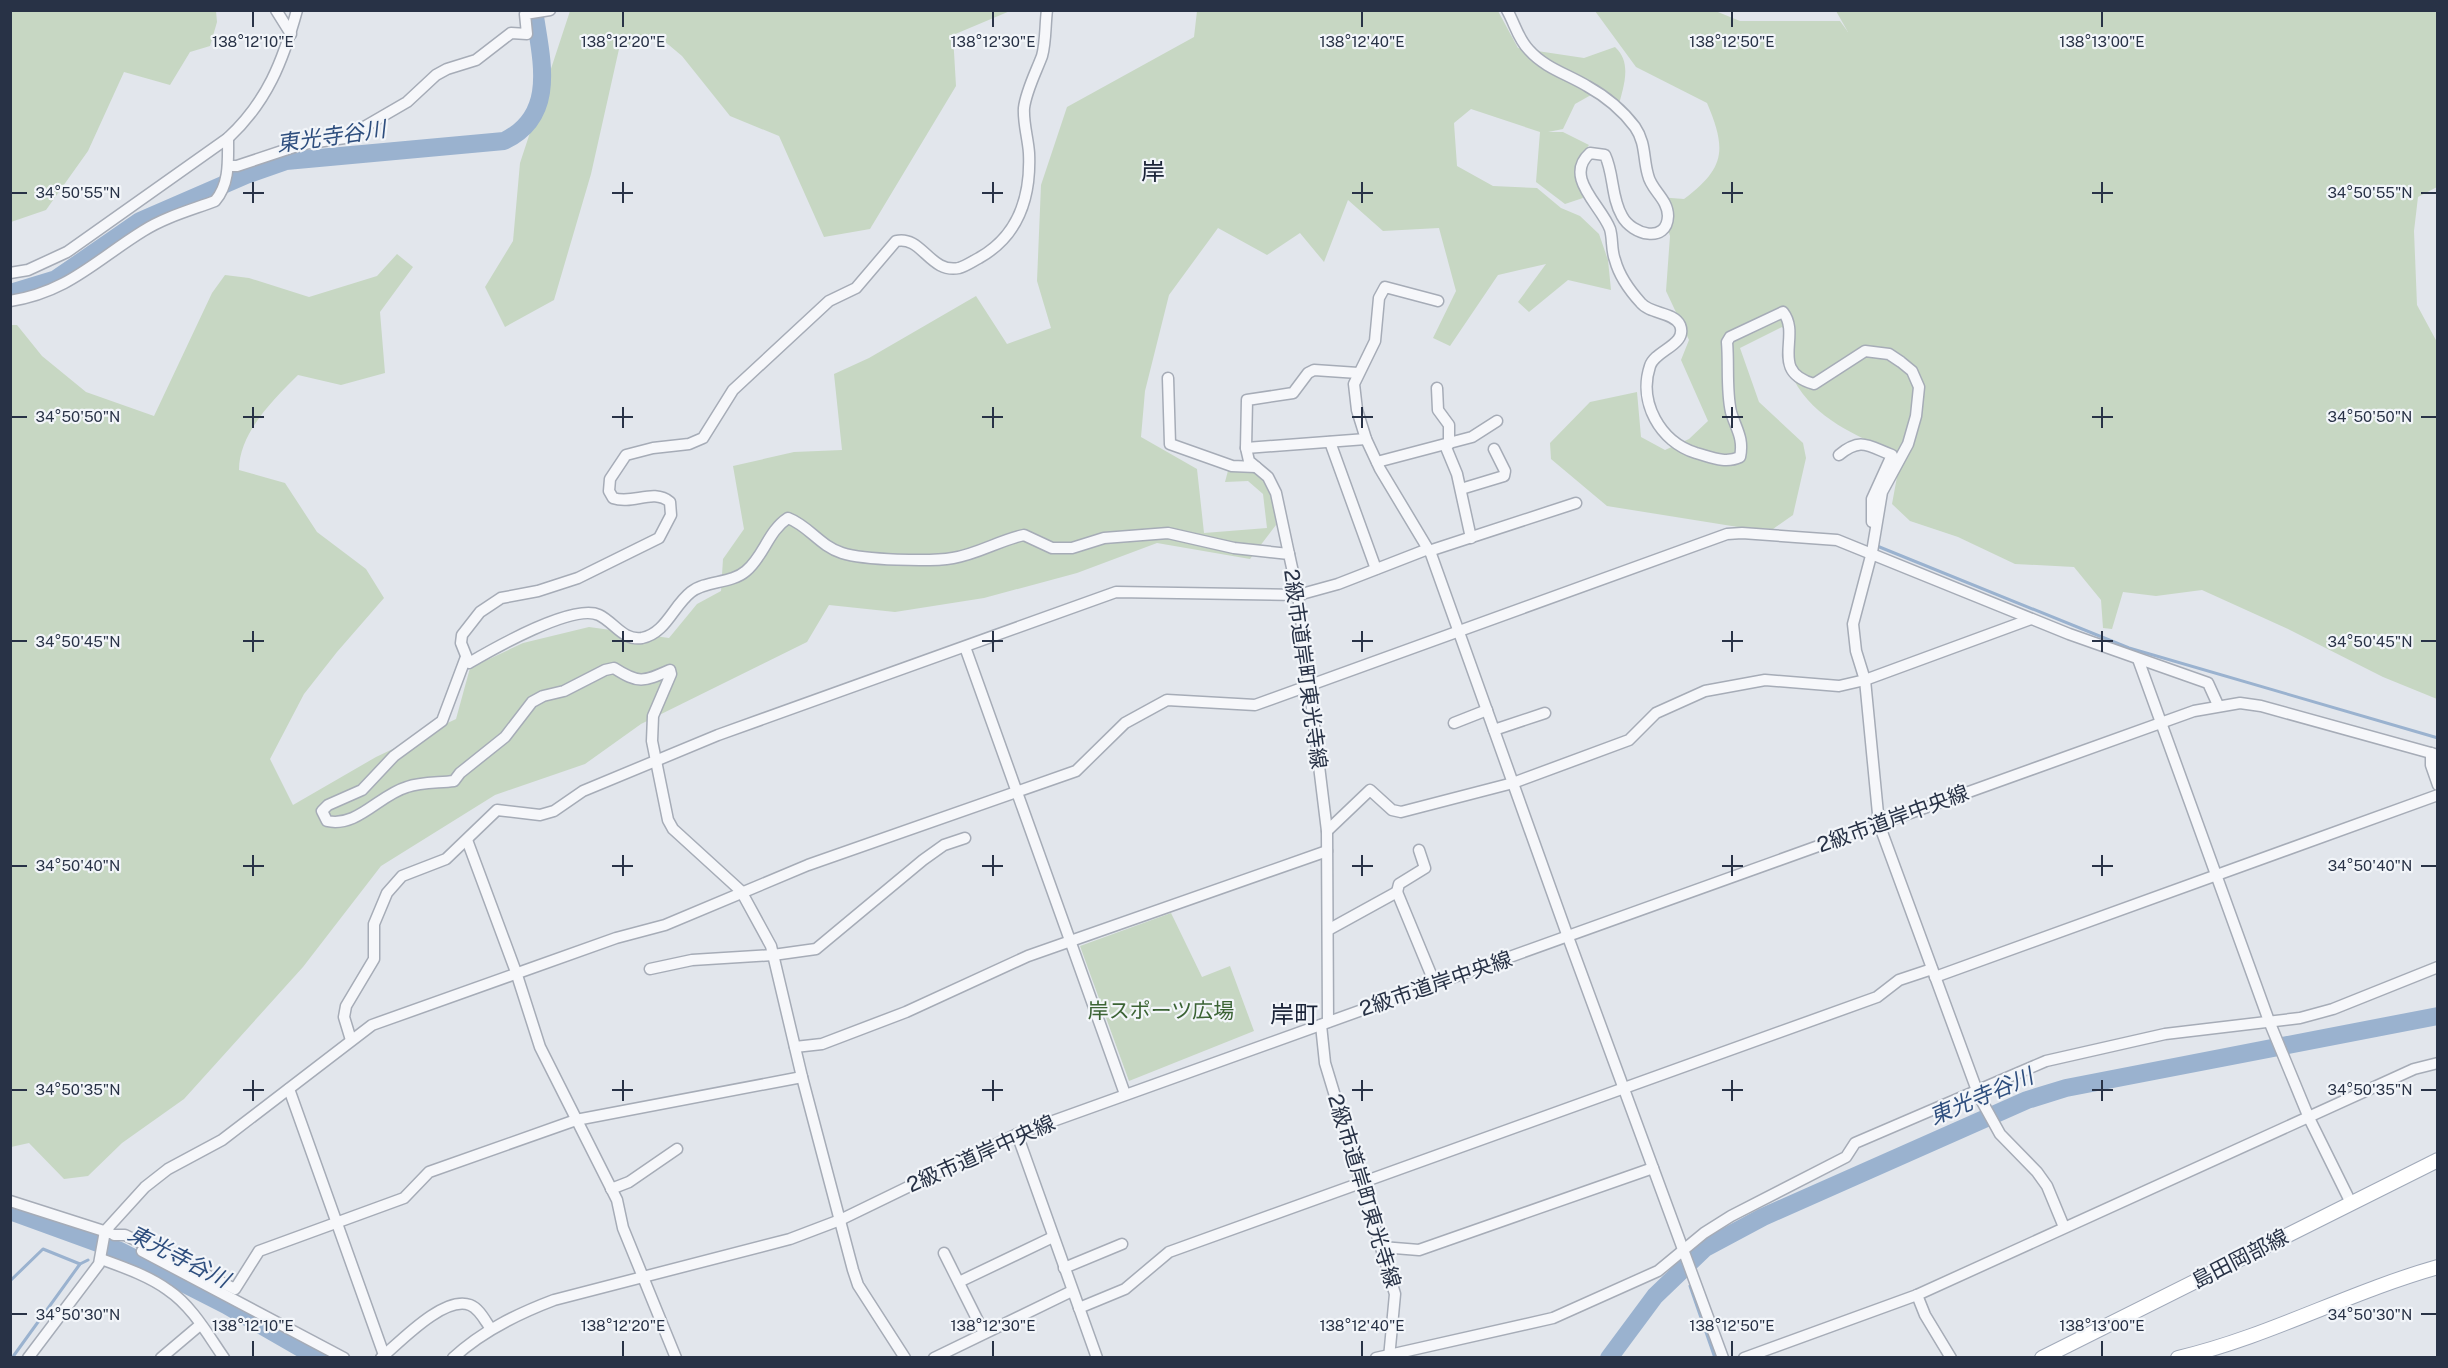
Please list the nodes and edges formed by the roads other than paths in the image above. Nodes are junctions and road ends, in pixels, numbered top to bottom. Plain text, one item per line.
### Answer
1 (276, 10) edge
2 (297, 10) edge
3 (550, 10) edge
4 (1047, 10) edge
5 (1507, 10) edge
6 (291, 33) junction
7 (228, 138) junction
8 (228, 168) junction
9 (10, 273) edge
10 (10, 301) edge
11 (1438, 301) dead end
12 (1358, 374) junction
13 (1168, 378) dead end
14 (1437, 388) dead end
15 (1497, 421) dead end
16 (1365, 439) junction
17 (1330, 442) junction
18 (1447, 445) junction
19 (1246, 448) junction
20 (1494, 449) dead end
21 (1839, 455) dead end
22 (1377, 462) junction
23 (1256, 467) junction
24 (1461, 489) junction
25 (1576, 503) dead end
26 (1471, 538) junction
27 (1874, 540) junction
28 (1429, 550) junction
29 (1872, 552) junction
30 (1288, 554) junction
31 (1376, 569) junction
32 (1298, 595) junction
33 (2031, 619) junction
34 (1459, 631) junction
35 (965, 647) junction
36 (466, 657) junction
37 (2138, 659) junction
38 (1864, 680) junction
39 (1310, 685) junction
40 (2218, 705) junction
41 (1487, 711) junction
42 (1545, 713) dead end
43 (2160, 722) junction
44 (1454, 723) dead end
45 (1494, 730) junction
46 (2434, 754) edge
47 (657, 762) junction
48 (1513, 783) junction
49 (2438, 785) edge
50 (1017, 791) junction
51 (2438, 795) edge
52 (1879, 824) junction
53 (1327, 831) junction
54 (965, 838) dead end
55 (467, 840) junction
56 (1419, 849) dead end
57 (1327, 851) junction
58 (2217, 876) junction
59 (741, 891) junction
60 (1397, 892) junction
61 (1328, 930) junction
62 (1568, 937) junction
63 (1070, 941) junction
64 (772, 955) junction
65 (2438, 967) edge
66 (650, 969) dead end
67 (516, 972) junction
68 (1933, 973) junction
69 (1435, 984) junction
70 (2269, 1021) junction
71 (1325, 1023) junction
72 (351, 1040) junction
73 (795, 1047) junction
74 (2438, 1063) edge
75 (802, 1077) junction
76 (289, 1089) junction
77 (1623, 1089) junction
78 (1125, 1094) junction
79 (1978, 1094) junction
80 (2309, 1118) junction
81 (576, 1120) junction
82 (1017, 1134) junction
83 (678, 1149) dead end
84 (2438, 1160) edge
85 (1653, 1168) junction
86 (1363, 1182) junction
87 (611, 1189) junction
88 (10, 1201) edge
89 (2351, 1203) junction
90 (840, 1220) junction
91 (336, 1223) junction
92 (2064, 1227) junction
93 (109, 1233) junction
94 (1053, 1237) junction
95 (1122, 1244) dead end
96 (1382, 1247) junction
97 (1684, 1252) junction
98 (944, 1253) dead end
99 (101, 1259) junction
100 (2438, 1267) edge
101 (1064, 1268) junction
102 (644, 1278) junction
103 (959, 1282) junction
104 (1072, 1291) junction
105 (1917, 1295) junction
106 (1079, 1308) junction
107 (200, 1325) junction
108 (490, 1329) junction
109 (984, 1333) junction
110 (382, 1356) edge
111 (1390, 1356) edge
112 (28, 1358) edge
113 (161, 1358) edge
114 (224, 1358) edge
115 (344, 1358) edge
116 (453, 1358) edge
117 (676, 1358) edge
118 (905, 1358) edge
119 (934, 1358) edge
120 (1097, 1358) edge
121 (1376, 1358) edge
122 (1723, 1358) edge
123 (1744, 1358) edge
124 (1952, 1358) edge
125 (2042, 1358) edge
126 (2178, 1358) edge

1 - 6 street
2 - 6 street
3 - 8 street
4 - 36 street
5 - 27 street
6 - 7 street
7 - 8 street
7 - 9 street
8 - 10 street
11 - 12 street
12 - 16 street
12 - 19 street
13 - 23 street
14 - 18 street
15 - 18 street
16 - 17 street
16 - 22 street
17 - 19 street
17 - 31 street
18 - 22 street
18 - 24 street
19 - 23 street
20 - 24 street
21 - 27 street
22 - 28 street
23 - 30 street
24 - 26 street
25 - 26 street
26 - 28 street
27 - 29 street
28 - 31 street
28 - 34 street
29 - 33 street
29 - 34 street
29 - 38 street
30 - 32 street, 2級市道岸町東光寺線
30 - 36 street, 2級市道岸町東光寺線
31 - 32 street
32 - 35 street
32 - 39 street, 2級市道岸町東光寺線
33 - 37 street
33 - 38 street
34 - 39 street
34 - 41 street
35 - 47 street
35 - 50 street
36 - 47 street
37 - 40 street
37 - 43 street
38 - 48 street
38 - 52 street
39 - 50 street
39 - 53 street, 2級市道岸町東光寺線
40 - 43 street, 2級市道岸中央線
40 - 46 street, 2級市道岸中央線
41 - 44 street
41 - 45 street
42 - 45 street
43 - 52 street, 2級市道岸中央線
43 - 58 street
45 - 48 street
46 - 49 street
47 - 55 street
47 - 59 street
48 - 53 street
48 - 62 street
50 - 59 street
50 - 63 street
51 - 58 street
52 - 62 street, 2級市道岸中央線
52 - 68 street
53 - 57 street, 2級市道岸町東光寺線
54 - 64 street
55 - 67 street
55 - 72 street
56 - 60 street
57 - 61 street, 2級市道岸町東光寺線
57 - 63 street
58 - 68 street
58 - 70 street
59 - 64 street
59 - 67 street
60 - 61 street
60 - 69 street
61 - 71 street, 2級市道岸町東光寺線
62 - 69 street, 2級市道岸中央線
62 - 77 street
63 - 73 street
63 - 78 street
64 - 66 street
64 - 73 street
65 - 70 street
67 - 72 street
67 - 81 street
68 - 77 street
68 - 79 street
69 - 71 street, 2級市道岸中央線
70 - 79 street
70 - 80 street
71 - 78 street, 2級市道岸中央線
71 - 86 street, 2級市道岸町東光寺線
72 - 76 street
73 - 75 street
74 - 80 street
75 - 81 street
75 - 90 street
76 - 91 street
76 - 93 street
77 - 85 street
77 - 86 street
78 - 82 street, 2級市道岸中央線
79 - 92 street
79 - 97 street
80 - 89 street
80 - 92 street
81 - 87 street
81 - 91 street
82 - 90 street, 2級市道岸中央線
82 - 94 street
83 - 87 street
84 - 89 main road, 島田岡部線
85 - 96 street
85 - 97 street
86 - 96 street, 2級市道岸町東光寺線
86 - 106 street
87 - 102 street
88 - 93 street
89 - 125 main road, 島田岡部線
90 - 102 street, 2級市道岸中央線
90 - 118 street
91 - 93 street
91 - 110 street
92 - 105 street
93 - 99 street
93 - 115 street
94 - 101 street
94 - 103 street
95 - 101 street
96 - 111 street, 2級市道岸町東光寺線
97 - 111 street
97 - 122 street
98 - 103 street
99 - 107 street
99 - 112 street
100 - 126 main road
101 - 104 street
102 - 108 street, 2級市道岸中央線
102 - 117 street
103 - 109 street
104 - 106 street
104 - 109 street
105 - 123 street
105 - 124 street
106 - 120 street
107 - 113 street
107 - 114 street
108 - 110 street
108 - 116 street, 2級市道岸中央線
109 - 119 street
111 - 121 street

